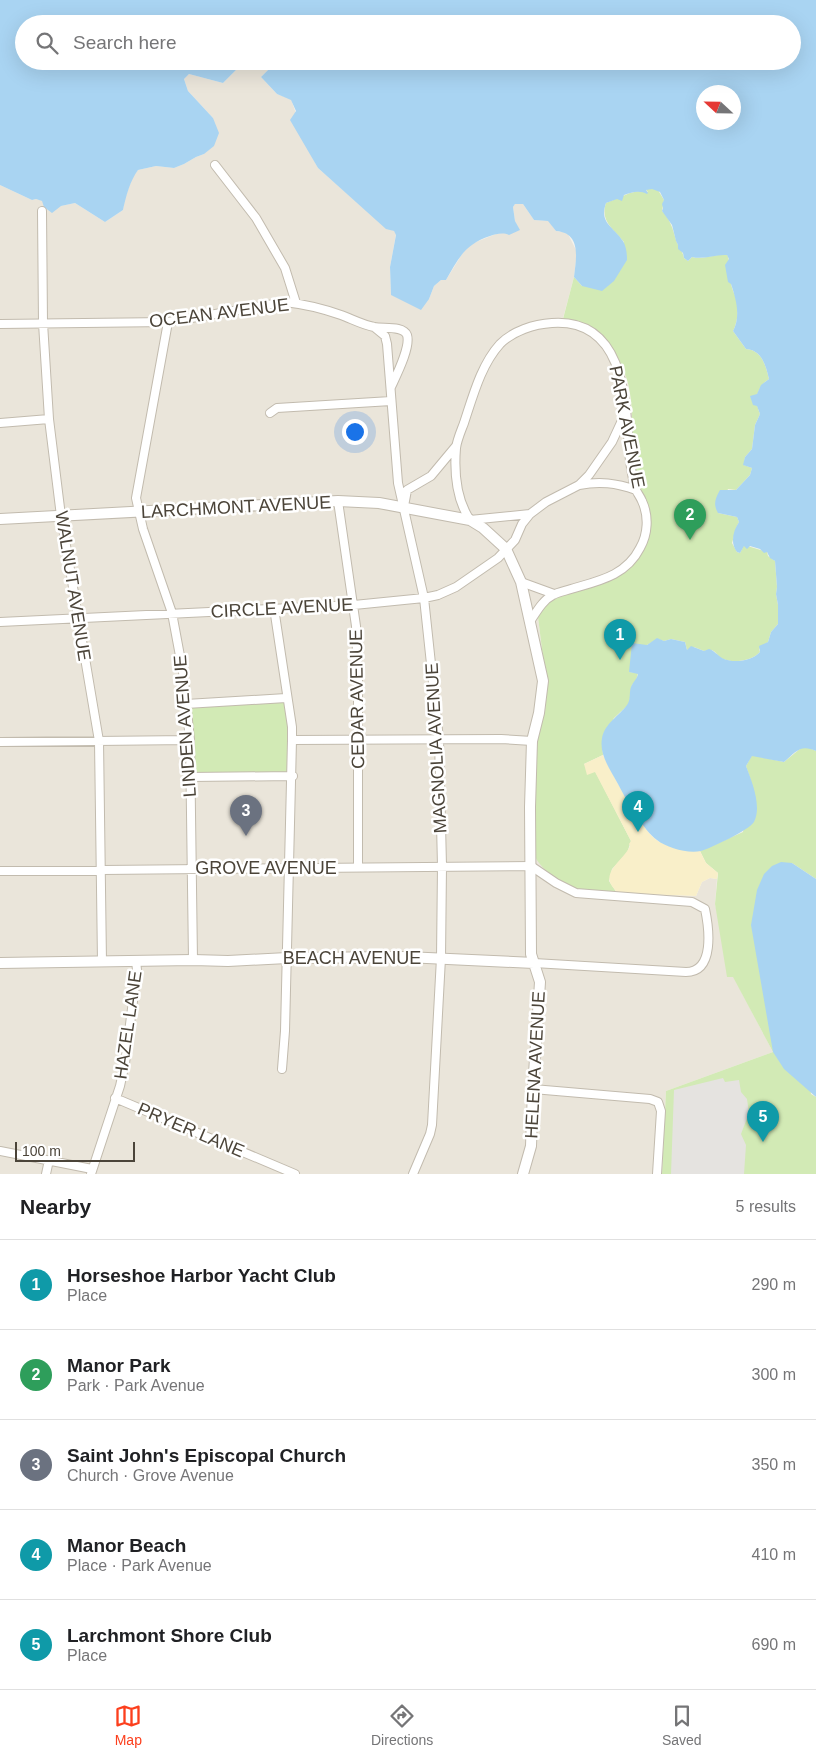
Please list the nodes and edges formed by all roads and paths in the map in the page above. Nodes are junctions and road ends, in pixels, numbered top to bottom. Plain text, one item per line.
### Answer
1 (215, 166) dead end
2 (42, 211) dead end
3 (296, 303) junction
4 (168, 322) junction
5 (43, 323) junction
6 (0, 324) edge
7 (374, 327) junction
8 (390, 389) junction
9 (391, 401) junction
10 (626, 409) junction
11 (270, 413) dead end
12 (49, 419) junction
13 (0, 423) edge
14 (456, 446) junction
15 (579, 485) junction
16 (636, 490) junction
17 (338, 501) junction
18 (403, 508) junction
19 (139, 512) junction
20 (530, 514) junction
21 (61, 516) junction
22 (0, 519) edge
23 (470, 520) junction
24 (506, 549) junction
25 (522, 582) junction
26 (554, 594) junction
27 (424, 598) junction
28 (354, 605) junction
29 (274, 608) junction
30 (172, 613) junction
31 (77, 617) junction
32 (531, 620) junction
33 (0, 622) edge
34 (286, 698) junction
35 (186, 704) junction
36 (439, 739) junction
37 (190, 740) junction
38 (292, 740) junction
39 (358, 740) junction
40 (99, 741) junction
41 (532, 741) junction
42 (0, 742) edge
43 (293, 776) junction
44 (190, 777) junction
45 (442, 866) junction
46 (532, 866) junction
47 (358, 867) junction
48 (192, 868) junction
49 (288, 868) junction
50 (101, 870) junction
51 (0, 871) edge
52 (287, 958) junction
53 (440, 958) junction
54 (193, 960) junction
55 (136, 961) junction
56 (102, 962) junction
57 (0, 963) edge
58 (534, 963) junction
59 (282, 1069) dead end
60 (533, 1089) junction
61 (115, 1098) junction
62 (0, 1151) edge
63 (49, 1160) junction
64 (92, 1171) edge
65 (523, 1173) edge
66 (46, 1174) edge
67 (295, 1174) edge
68 (413, 1174) edge
69 (656, 1174) edge

1 - 3 street
2 - 5 street, WALNUT AVENUE
3 - 4 street, OCEAN AVENUE
3 - 7 street, OCEAN AVENUE
4 - 5 street, OCEAN AVENUE
4 - 19 street, LINDEN AVENUE
5 - 6 street, OCEAN AVENUE
5 - 12 street, WALNUT AVENUE
7 - 8 street, MAGNOLIA AVENUE
7 - 8 street, OCEAN AVENUE
8 - 9 street, MAGNOLIA AVENUE
9 - 11 street
9 - 18 street, MAGNOLIA AVENUE
10 - 14 street, PARK AVENUE
10 - 15 street, CIRCLE AVENUE
10 - 16 street, PARK AVENUE
12 - 13 street
12 - 21 street, WALNUT AVENUE
14 - 18 street, PARK AVENUE
14 - 23 street, PARK AVENUE
15 - 16 street, CIRCLE AVENUE
15 - 20 street, CIRCLE AVENUE
16 - 26 street, PARK AVENUE
17 - 18 street, LARCHMONT AVENUE
17 - 19 street, LARCHMONT AVENUE
17 - 28 street, CEDAR AVENUE
18 - 23 street, LARCHMONT AVENUE
18 - 27 street, MAGNOLIA AVENUE
19 - 21 street, LARCHMONT AVENUE
19 - 30 street, LINDEN AVENUE
20 - 23 street, CIRCLE AVENUE
20 - 24 street, CIRCLE AVENUE
21 - 22 street, LARCHMONT AVENUE
21 - 31 street, WALNUT AVENUE
23 - 24 street, PARK AVENUE
24 - 25 street, PARK AVENUE
24 - 27 street, CIRCLE AVENUE
25 - 26 street
25 - 32 street, PARK AVENUE
26 - 32 street, PARK AVENUE
27 - 28 street, CIRCLE AVENUE
27 - 36 street, MAGNOLIA AVENUE
28 - 29 street, CIRCLE AVENUE
28 - 39 street, CEDAR AVENUE
29 - 30 street, CIRCLE AVENUE
29 - 34 street
30 - 31 street, CIRCLE AVENUE
30 - 35 street, LINDEN AVENUE
31 - 33 street, CIRCLE AVENUE
31 - 40 street, WALNUT AVENUE
32 - 41 street, PARK AVENUE
34 - 35 street
34 - 38 street
35 - 37 street, LINDEN AVENUE
36 - 39 street
36 - 41 street
36 - 45 street, MAGNOLIA AVENUE
37 - 40 street
37 - 44 street, LINDEN AVENUE
38 - 39 street
38 - 43 street
39 - 47 street, CEDAR AVENUE
40 - 42 street
40 - 50 street, WALNUT AVENUE
41 - 46 street, PARK AVENUE
43 - 44 street
43 - 49 street
44 - 48 street, LINDEN AVENUE
45 - 46 street, GROVE AVENUE
45 - 47 street, GROVE AVENUE
45 - 53 street, MAGNOLIA AVENUE
46 - 58 street, HELENA AVENUE
46 - 58 street, BEACH AVENUE
47 - 49 street, GROVE AVENUE
48 - 49 street, GROVE AVENUE
48 - 50 street, GROVE AVENUE
48 - 54 street, LINDEN AVENUE
49 - 52 street
50 - 51 street, GROVE AVENUE
50 - 56 street, WALNUT AVENUE
52 - 53 street, BEACH AVENUE
52 - 54 street, BEACH AVENUE
52 - 59 street
53 - 58 street, BEACH AVENUE
53 - 68 street, MAGNOLIA AVENUE
54 - 55 street, BEACH AVENUE
55 - 56 street, BEACH AVENUE
55 - 61 street, HAZEL LANE
56 - 57 street, BEACH AVENUE
58 - 60 street, HELENA AVENUE
60 - 65 street, HELENA AVENUE
60 - 69 street
61 - 64 street, HAZEL LANE
61 - 67 street, PRYER LANE
62 - 63 street
63 - 64 street
63 - 66 street

